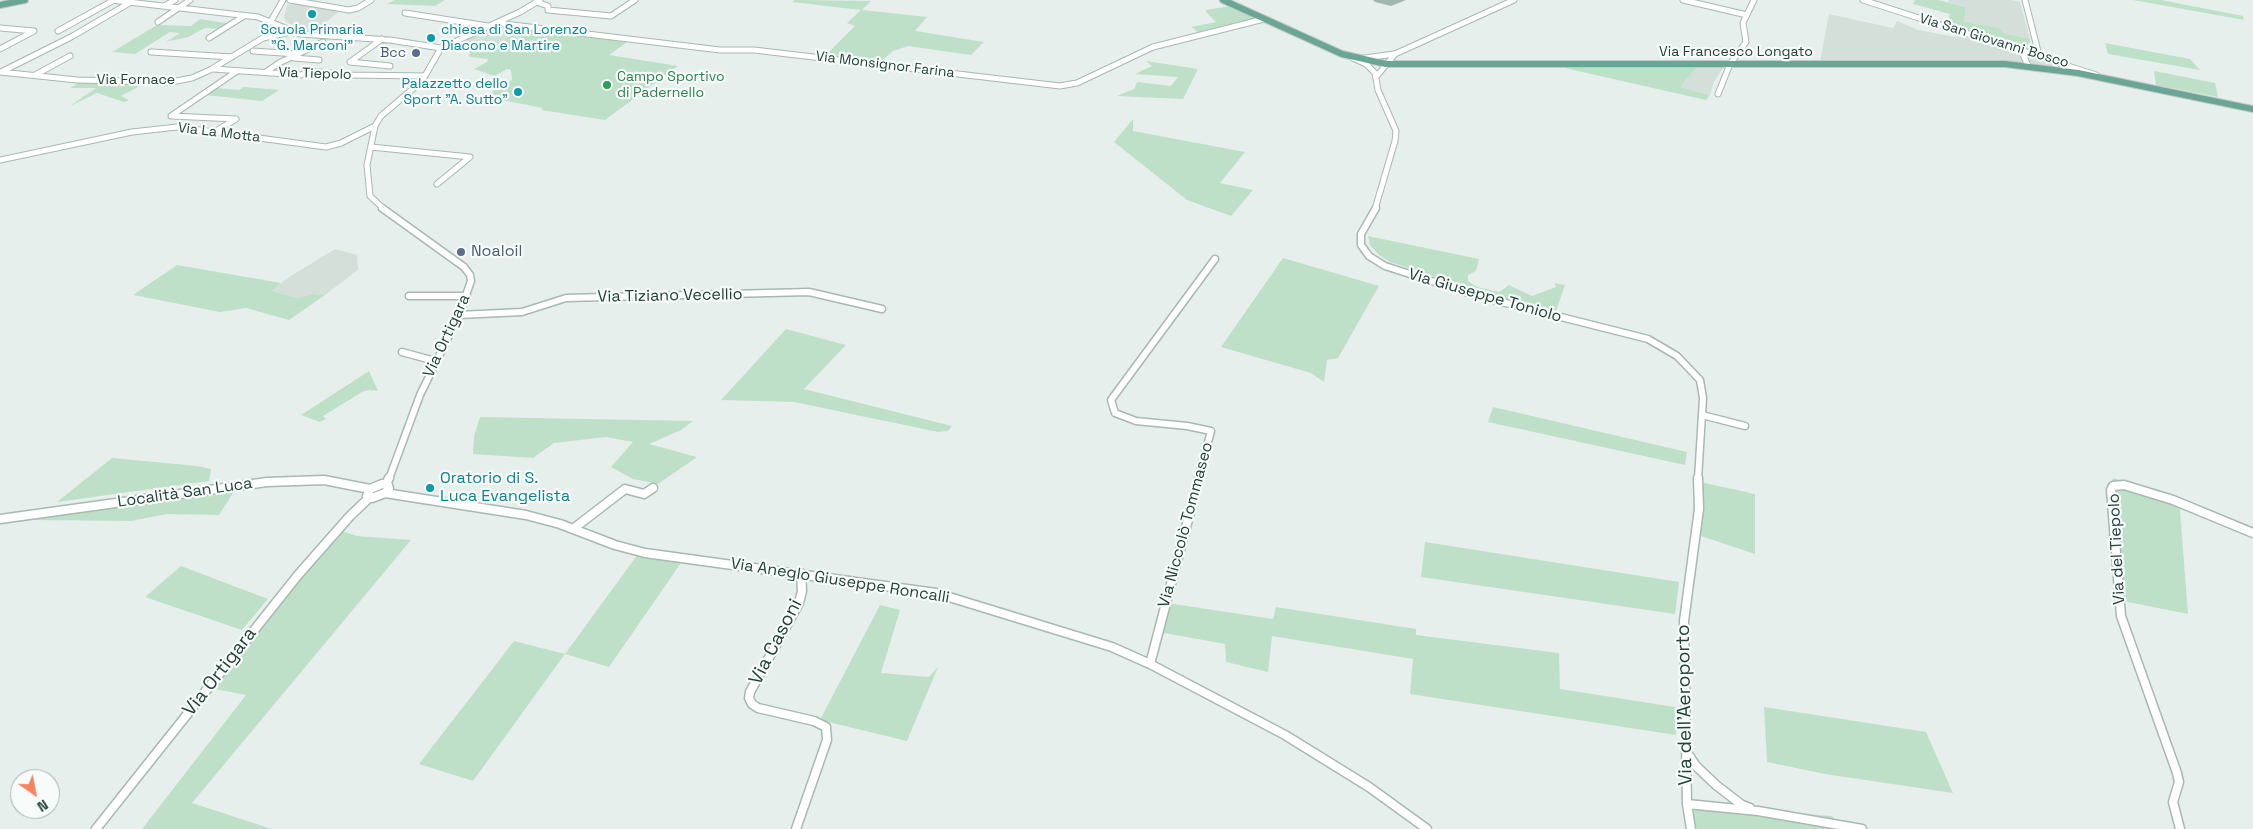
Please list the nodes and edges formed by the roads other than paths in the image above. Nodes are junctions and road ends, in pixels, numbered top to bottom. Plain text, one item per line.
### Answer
1 (25, 0) edge
2 (112, 0) edge
3 (175, 0) edge
4 (190, 0) edge
5 (283, 0) edge
6 (290, 0) edge
7 (371, 0) edge
8 (635, 0) edge
9 (1223, 0) edge
10 (1514, 0) edge
11 (1683, 0) edge
12 (1754, 0) edge
13 (1863, 0) edge
14 (2025, 0) edge
15 (538, 1) edge
16 (131, 2) junction
17 (0, 5) edge
18 (163, 6) junction
19 (179, 8) junction
20 (405, 13) dead end
21 (1747, 15) junction
22 (244, 16) junction
23 (1264, 19) junction
24 (272, 21) junction
25 (158, 22) dead end
26 (496, 23) junction
27 (488, 26) junction
28 (0, 28) edge
29 (58, 31) dead end
30 (291, 32) junction
31 (210, 38) dead end
32 (382, 39) junction
33 (323, 42) dead end
34 (441, 48) junction
35 (0, 49) edge
36 (253, 51) dead end
37 (151, 52) dead end
38 (2026, 52) junction
39 (299, 55) junction
40 (2038, 55) junction
41 (70, 56) dead end
42 (1348, 56) junction
43 (232, 57) junction
44 (292, 58) junction
45 (1389, 59) junction
46 (319, 60) dead end
47 (1379, 63) junction
48 (1730, 64) junction
49 (1411, 65) junction
50 (390, 66) dead end
51 (2028, 66) junction
52 (213, 68) junction
53 (237, 71) junction
54 (1381, 71) junction
55 (0, 72) edge
56 (266, 72) junction
57 (1374, 74) junction
58 (35, 75) junction
59 (425, 76) junction
60 (2124, 83) junction
61 (1718, 94) dead end
62 (2253, 109) edge
63 (375, 126) junction
64 (216, 131) junction
65 (371, 147) junction
66 (0, 160) edge
67 (436, 184) dead end
68 (1215, 259) dead end
69 (409, 296) dead end
70 (466, 296) junction
71 (882, 309) dead end
72 (459, 315) junction
73 (402, 352) dead end
74 (435, 361) junction
75 (1702, 415) junction
76 (1745, 426) dead end
77 (1698, 461) joint
78 (386, 488) junction
79 (652, 488) dead end
80 (370, 493) junction
81 (0, 520) edge
82 (573, 529) junction
83 (2253, 533) edge
84 (801, 573) junction
85 (1150, 664) junction
86 (1686, 750) junction
87 (1687, 804) junction
88 (1758, 810) junction
89 (96, 829) edge
90 (796, 829) edge
91 (1427, 829) edge
92 (1691, 829) edge
93 (1862, 829) edge
94 (2180, 829) edge

1 - 17 main road
2 - 16 street
2 - 29 street
3 - 18 street
4 - 19 street
5 - 24 street
6 - 7 street
8 - 15 street
9 - 23 main road, Via Francesco Longato
10 - 45 street
11 - 21 street
12 - 21 street
13 - 38 street, Via San Giovanni Bosco
14 - 40 street
15 - 26 street
16 - 18 street
16 - 55 street
18 - 19 street
19 - 22 street
19 - 25 street
20 - 27 street
21 - 48 street
22 - 24 street
22 - 31 street
23 - 26 street, Via Monsignor Farina
23 - 42 main road, Via Francesco Longato
24 - 30 street
26 - 27 street
27 - 34 street
28 - 35 street
30 - 32 street
30 - 43 street, Via Fornace
32 - 34 street
32 - 50 street
33 - 39 street, Via Tiepolo
34 - 59 street, Via Ortigara
36 - 39 street, Via Tiepolo
37 - 43 street
38 - 40 street, Via San Giovanni Bosco
38 - 51 street
39 - 44 street, Via Tiepolo
40 - 60 street, Via San Giovanni Bosco
41 - 58 street
42 - 45 street
42 - 47 main road, Via Francesco Longato
42 - 57 street
43 - 52 street, Via Fornace
44 - 46 street, Via Tiepolo
44 - 56 street, Via Tiepolo
45 - 47 main road, Via Francesco Longato
45 - 47 street
45 - 49 main road, Via Francesco Longato
45 - 54 street
47 - 57 street
48 - 49 main road, Via Francesco Longato
48 - 51 main road, Via Francesco Longato
48 - 61 street
49 - 54 street
51 - 60 main road, Via Francesco Longato
52 - 53 street, Via Tiepolo
52 - 58 street, Via Fornace
53 - 56 street, Via Tiepolo
53 - 64 street
54 - 57 street
55 - 58 street, Via Fornace
56 - 59 street, Via Tiepolo
57 - 75 street, Via Giuseppe Toniolo
59 - 63 street, Via Ortigara
60 - 62 main road, Via Francesco Longato
63 - 64 street, Via La Motta
63 - 65 street, Via Ortigara
64 - 66 street, Via La Motta
65 - 67 street
65 - 70 street, Via Ortigara
68 - 85 street, Via Niccolò Tommaseo
69 - 70 street
70 - 72 street, Via Ortigara
71 - 72 street, Via Tiziano Vecellio
72 - 74 street, Via Ortigara
73 - 74 street
74 - 78 street, Via Ortigara
75 - 76 street
75 - 77 street, Via Giuseppe Toniolo
77 - 86 street, Via dell'Aeroporto
78 - 80 street, Località San Luca
78 - 82 street, Via Aneglo Giuseppe Roncalli
79 - 82 street
80 - 81 street, Località San Luca
80 - 89 street, Via Ortigara
82 - 84 street, Via Aneglo Giuseppe Roncalli
83 - 94 street, Via del Tiepolo
84 - 85 street, Via Aneglo Giuseppe Roncalli
84 - 90 street, Via Casoni
85 - 91 street, Via Aneglo Giuseppe Roncalli
86 - 87 street, Via dell'Aeroporto
86 - 88 street
87 - 88 street, Via dell'Aeroporto
87 - 92 street
88 - 93 street, Via dell'Aeroporto

